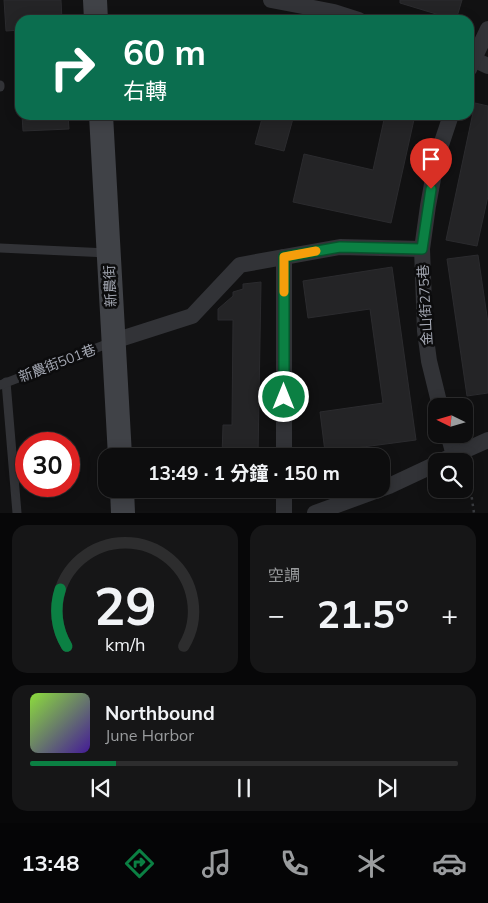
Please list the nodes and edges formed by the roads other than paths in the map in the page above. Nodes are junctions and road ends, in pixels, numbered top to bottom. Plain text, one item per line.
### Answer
1 (95, 0) edge
2 (271, 0) edge
3 (96, 15) edge
4 (343, 15) edge
5 (488, 29) edge
6 (475, 63) edge
7 (101, 120) edge
8 (449, 120) edge
9 (0, 248) edge
10 (422, 249) junction
11 (108, 253) junction
12 (284, 257) junction
13 (114, 341) junction
14 (3, 383) edge
15 (438, 398) edge
16 (488, 440) edge
17 (120, 448) edge
18 (284, 448) edge
19 (460, 453) edge
20 (428, 468) edge
21 (122, 498) edge
22 (284, 498) edge
23 (17, 513) edge
24 (123, 513) edge
25 (284, 513) edge
26 (315, 513) edge

1 - 3 street
2 - 4 street
5 - 6 street
7 - 11 street, 新農街
8 - 10 street, 金山街275巷
9 - 11 lane
10 - 12 street
10 - 15 street, 金山街275巷
11 - 13 street, 新農街
12 - 13 street
12 - 18 street
13 - 14 lane, 新農街501巷
13 - 17 street, 新農街
14 - 23 lane
16 - 19 street
20 - 26 street
21 - 24 street
22 - 25 street

